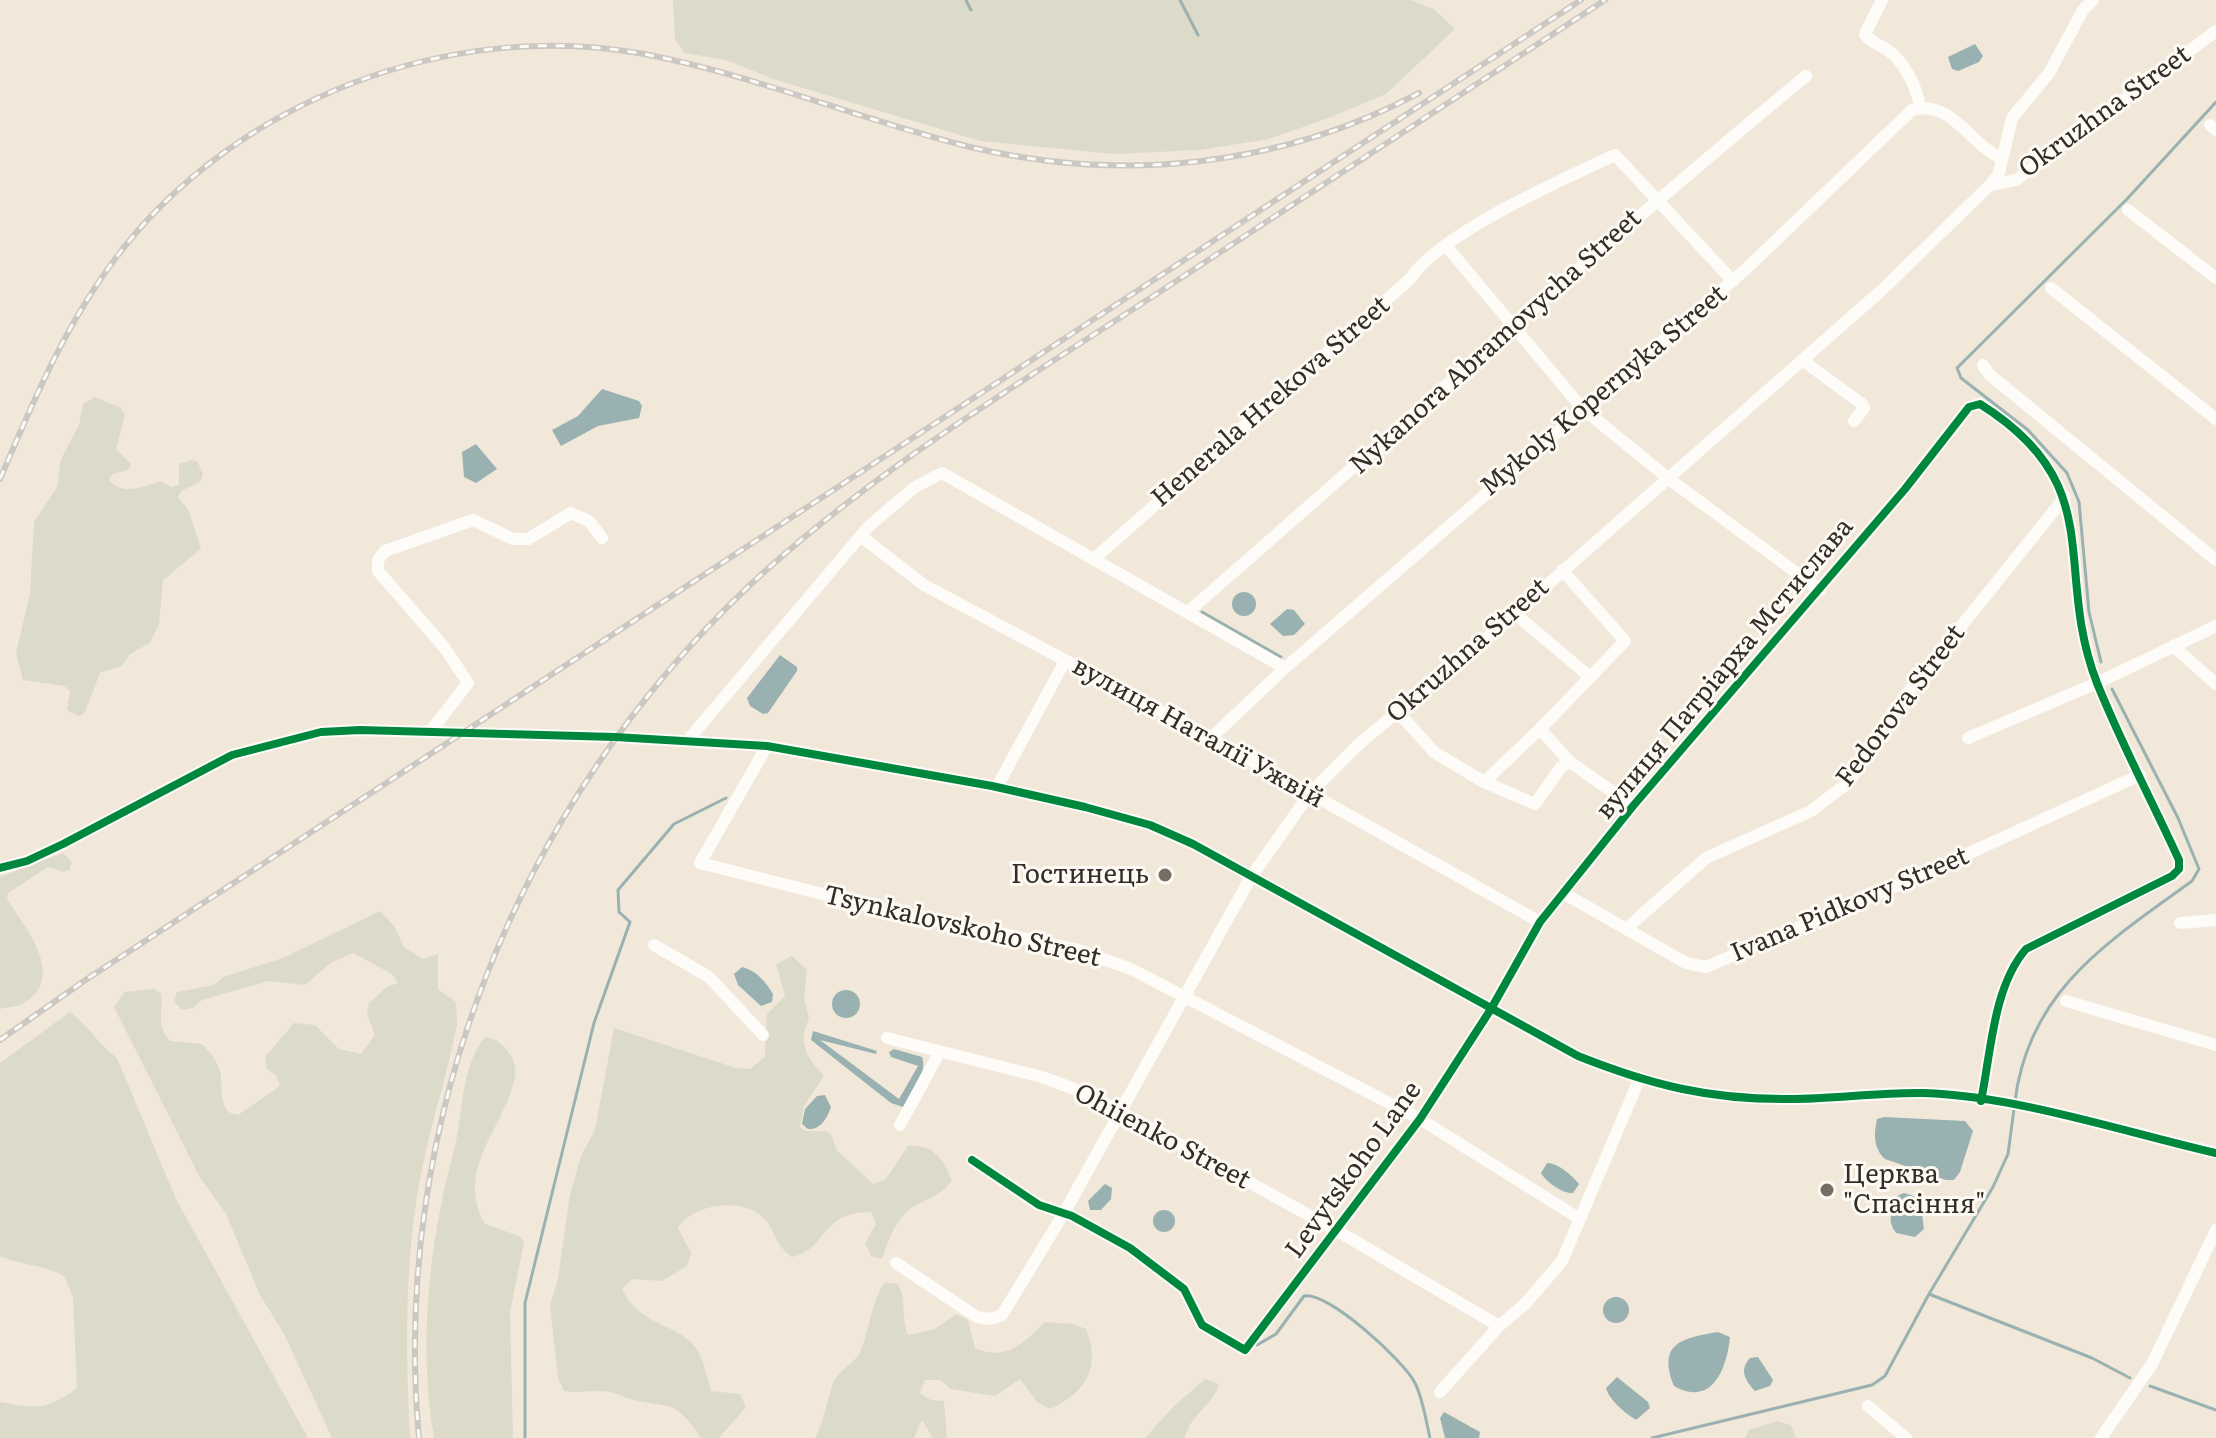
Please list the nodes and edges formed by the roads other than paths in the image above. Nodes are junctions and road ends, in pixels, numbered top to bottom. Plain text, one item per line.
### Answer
1 (1882, 0) edge
2 (2093, 0) edge
3 (2216, 31) edge
4 (1806, 76) dead end
5 (1920, 107) junction
6 (2002, 158) junction
7 (1990, 185) junction
8 (1655, 200) junction
9 (2128, 210) dead end
10 (1447, 247) junction
11 (2216, 278) edge
12 (1733, 281) junction
13 (2051, 288) dead end
14 (1515, 328) junction
15 (1802, 360) junction
16 (1983, 365) dead end
17 (1582, 408) junction
18 (2216, 419) edge
19 (1854, 421) dead end
20 (1669, 479) junction
21 (2065, 497) junction
22 (862, 537) junction
23 (602, 538) dead end
24 (1095, 558) junction
25 (2216, 560) edge
26 (1562, 570) junction
27 (1820, 590) junction
28 (1189, 611) junction
29 (1514, 613) junction
30 (2216, 626) edge
31 (2173, 646) junction
32 (1065, 661) junction
33 (1285, 668) junction
34 (1590, 677) junction
35 (2097, 683) junction
36 (2216, 684) edge
37 (1398, 712) junction
38 (1540, 729) junction
39 (430, 732) junction
40 (1211, 738) junction
41 (1968, 738) dead end
42 (688, 740) junction
43 (767, 746) junction
44 (1570, 762) junction
45 (2140, 775) junction
46 (1484, 782) junction
47 (997, 787) junction
48 (1310, 793) junction
49 (1633, 806) junction
50 (0, 868) edge
51 (1251, 877) junction
52 (1563, 893) junction
53 (2216, 920) edge
54 (1540, 922) junction
55 (2180, 923) dead end
56 (1627, 928) junction
57 (654, 945) dead end
58 (1187, 995) junction
59 (2066, 1001) dead end
60 (1491, 1009) junction
61 (763, 1035) dead end
62 (887, 1038) dead end
63 (2216, 1045) edge
64 (939, 1053) junction
65 (1639, 1080) junction
66 (1981, 1101) junction
67 (1121, 1111) junction
68 (1420, 1119) junction
69 (900, 1125) dead end
70 (2216, 1153) edge
71 (972, 1160) dead end
72 (1064, 1213) junction
73 (1580, 1219) junction
74 (1336, 1230) junction
75 (2216, 1230) edge
76 (896, 1263) dead end
77 (1499, 1326) junction
78 (1440, 1392) dead end
79 (1868, 1406) dead end
80 (1906, 1438) edge
81 (2101, 1438) edge

1 - 5 street
2 - 6 street, Okruzhna Street
3 - 7 street, Okruzhna Street
4 - 8 street, Nykanora Abramovycha Street
5 - 6 street
5 - 12 street, Mykoly Kopernyka Street
6 - 7 street, Okruzhna Street
7 - 15 street, Okruzhna Street
8 - 10 street, Henerala Hrekova Street
8 - 12 street
8 - 14 street, Nykanora Abramovycha Street
9 - 11 street
10 - 14 street
10 - 24 street, Henerala Hrekova Street
12 - 17 street, Mykoly Kopernyka Street
13 - 18 street
14 - 17 street
14 - 28 street, Nykanora Abramovycha Street
15 - 19 street
15 - 20 street, Okruzhna Street
16 - 25 street
17 - 20 street
17 - 33 street, Mykoly Kopernyka Street
20 - 26 street, Okruzhna Street
20 - 27 street
21 - 27 street, вулиця Патріарха Мстислава
21 - 35 street
21 - 56 street, Fedorova Street
22 - 24 street
22 - 32 street, вулиця Наталії Ужвій
22 - 42 street
23 - 39 street
24 - 28 street
26 - 29 street, Okruzhna Street
26 - 34 street
27 - 49 street, вулиця Патріарха Мстислава
28 - 33 street
29 - 34 street
29 - 37 street, Okruzhna Street
30 - 31 street
31 - 35 street
31 - 36 street
32 - 40 street, вулиця Наталії Ужвій
32 - 47 street
33 - 40 street, Mykoly Kopernyka Street
34 - 38 street
35 - 41 street
35 - 45 street
37 - 46 street
37 - 48 street, Okruzhna Street
38 - 44 street
38 - 46 street
39 - 42 street
39 - 50 street
40 - 48 street, вулиця Наталії Ужвій
42 - 43 street
43 - 47 street
43 - 58 street, Tsynkalovskoho Street
44 - 46 street
44 - 49 street
45 - 56 street, Ivana Pidkovy Street
45 - 66 street
47 - 51 street
48 - 51 street, Okruzhna Street
48 - 54 street, вулиця Наталії Ужвій
49 - 52 street, вулиця Патріарха Мстислава
51 - 58 street, Okruzhna Street
51 - 60 street
52 - 54 street, вулиця Патріарха Мстислава
52 - 56 street, Ivana Pidkovy Street
53 - 55 street
54 - 60 street, вулиця Патріарха Мстислава
57 - 61 street
58 - 67 street, Okruzhna Street
58 - 68 street, Tsynkalovskoho Street
59 - 63 street
60 - 65 street
60 - 68 street, Levytskoho Lane
62 - 64 street, Ohiienko Street
64 - 67 street, Ohiienko Street
64 - 69 street
65 - 66 street
65 - 73 street
66 - 70 street
67 - 72 street, Okruzhna Street
67 - 74 street, Ohiienko Street
68 - 73 street, Tsynkalovskoho Street
68 - 74 street, Levytskoho Lane
71 - 72 street
72 - 74 street, Levytskoho Lane
72 - 76 street, Okruzhna Street
73 - 77 street
74 - 77 street, Ohiienko Street
75 - 81 street
77 - 78 street
79 - 80 street

